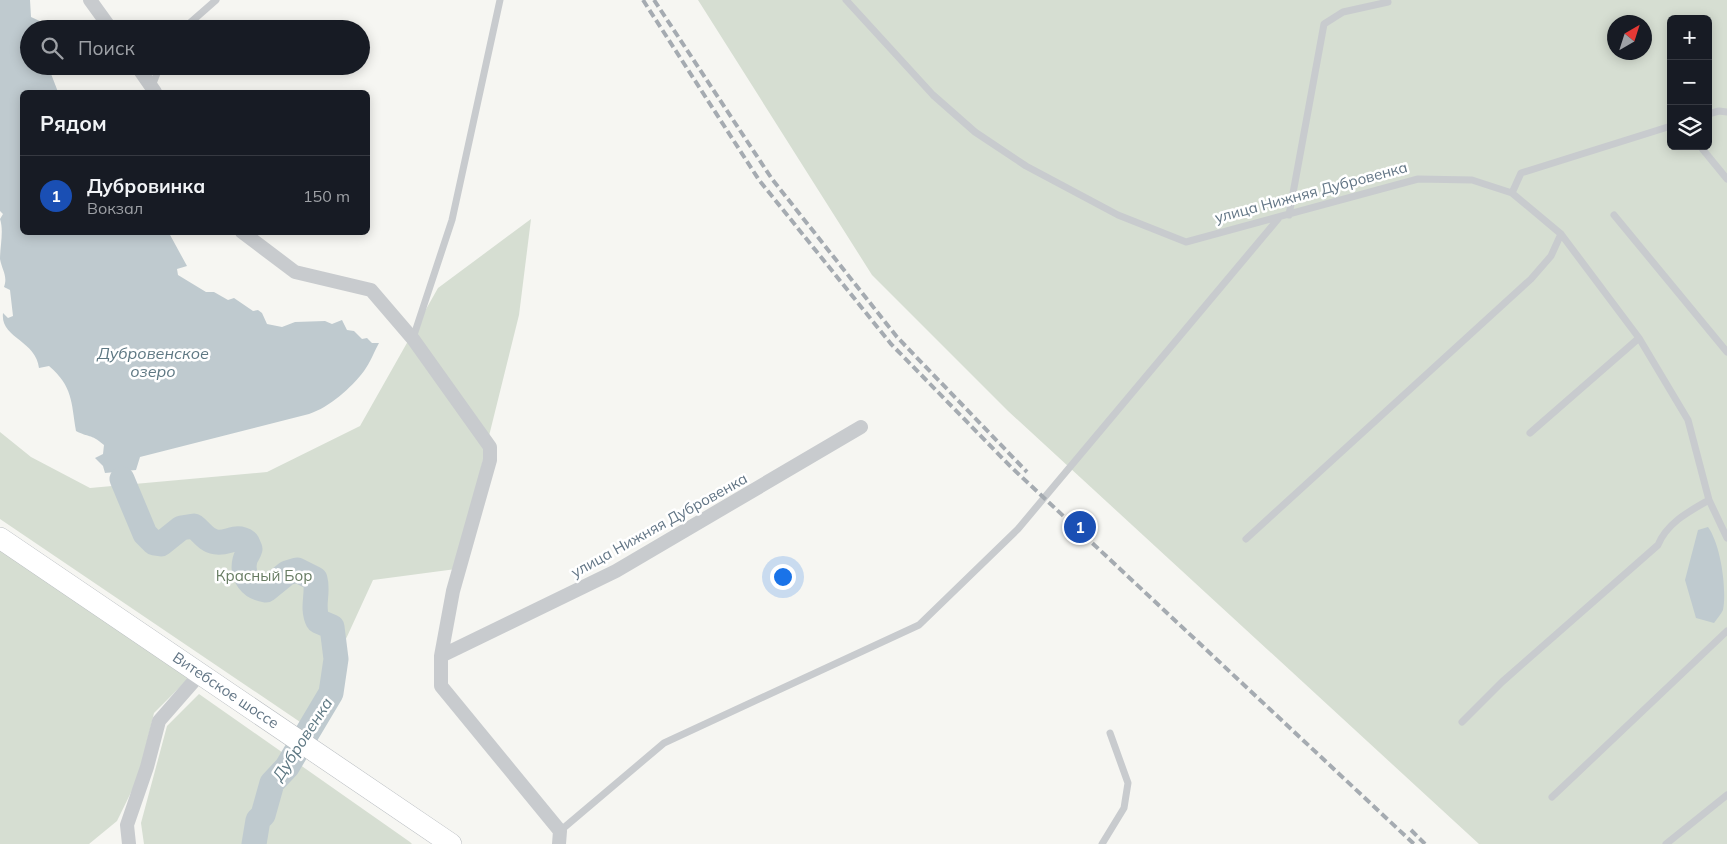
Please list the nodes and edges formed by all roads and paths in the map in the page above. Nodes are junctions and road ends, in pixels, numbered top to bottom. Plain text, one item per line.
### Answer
1 (90, 0) edge
2 (216, 0) edge
3 (500, 0) edge
4 (846, 0) edge
5 (1388, 2) dead end
6 (104, 20) edge
7 (194, 20) edge
8 (143, 75) edge
9 (157, 75) edge
10 (153, 90) edge
11 (1727, 112) edge
12 (1712, 113) edge
13 (1667, 127) edge
14 (1703, 150) edge
15 (1727, 179) edge
16 (1512, 193) junction
17 (1289, 215) junction
18 (1614, 215) dead end
19 (1278, 218) junction
20 (1561, 234) junction
21 (246, 235) edge
22 (1639, 338) junction
23 (413, 339) junction
24 (1727, 352) edge
25 (861, 427) dead end
26 (1530, 433) dead end
27 (1708, 500) junction
28 (0, 538) edge
29 (1727, 538) edge
30 (1246, 539) dead end
31 (1727, 631) edge
32 (441, 656) junction
33 (201, 673) junction
34 (1462, 722) dead end
35 (1110, 734) dead end
36 (1727, 795) edge
37 (1552, 797) dead end
38 (560, 837) edge
39 (129, 844) edge
40 (451, 844) edge
41 (1102, 844) edge
42 (1666, 844) edge

1 - 6 street
2 - 7 lane
3 - 23 lane
4 - 19 lane, улица Нижняя Дубровенка
5 - 17 lane
8 - 10 street
9 - 10 lane
11 - 12 lane
13 - 16 lane
14 - 15 lane
16 - 17 lane, улица Нижняя Дубровенка
16 - 20 lane, улица Нижняя Дубровенка
17 - 19 lane, улица Нижняя Дубровенка
18 - 24 lane
19 - 38 lane
20 - 22 lane, улица Нижняя Дубровенка
20 - 30 lane
21 - 23 street
22 - 26 lane
22 - 27 lane, улица Нижняя Дубровенка
23 - 32 street
25 - 32 street, улица Нижняя Дубровенка
27 - 29 lane, улица Нижняя Дубровенка
27 - 34 lane
28 - 33 main road, Витебское шоссе
31 - 37 lane
32 - 38 street
33 - 39 street
33 - 40 main road, Витебское шоссе
35 - 41 lane
36 - 42 lane

